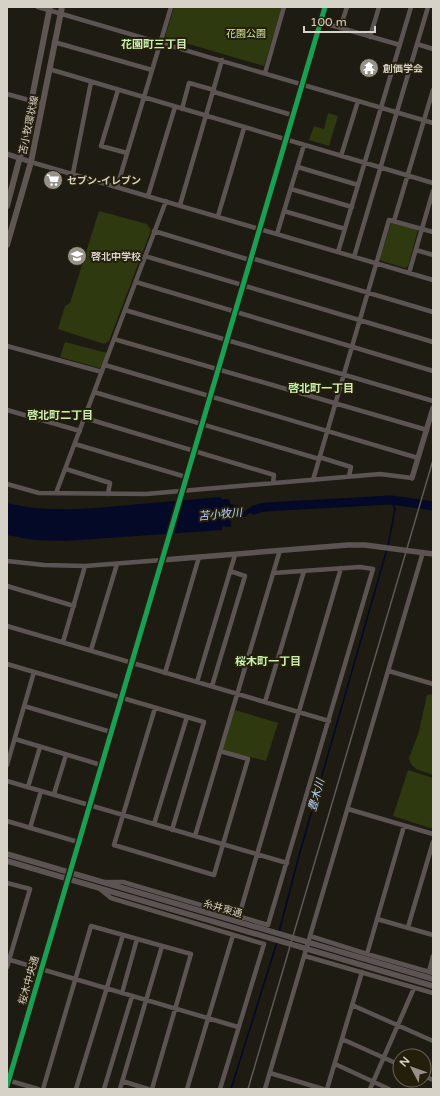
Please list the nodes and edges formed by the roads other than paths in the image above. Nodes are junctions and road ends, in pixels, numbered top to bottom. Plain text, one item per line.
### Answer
1 (38, 7) edge
2 (171, 7) edge
3 (284, 7) edge
4 (325, 7) edge
5 (347, 7) edge
6 (379, 7) edge
7 (411, 7) edge
8 (428, 7) edge
9 (50, 9) edge
10 (61, 10) edge
11 (320, 22) junction
12 (340, 28) junction
13 (370, 37) junction
14 (54, 42) junction
15 (160, 42) junction
16 (418, 44) junction
17 (400, 45) junction
18 (433, 49) edge
19 (222, 60) junction
20 (49, 69) junction
21 (152, 70) junction
22 (265, 73) junction
23 (90, 82) junction
24 (302, 84) junction
25 (118, 90) junction
26 (433, 90) edge
27 (214, 91) junction
28 (7, 94) edge
29 (144, 98) junction
30 (358, 100) junction
31 (31, 101) junction
32 (43, 104) junction
33 (175, 107) junction
34 (382, 108) junction
35 (182, 109) junction
36 (397, 112) junction
37 (292, 115) junction
38 (207, 117) junction
39 (424, 120) junction
40 (433, 123) edge
41 (244, 128) junction
42 (286, 140) junction
43 (304, 145) junction
44 (127, 153) junction
45 (7, 154) edge
46 (341, 156) junction
47 (20, 158) junction
48 (31, 162) junction
49 (365, 163) junction
50 (298, 167) junction
51 (381, 168) junction
52 (73, 173) junction
53 (407, 176) junction
54 (433, 183) edge
55 (358, 185) junction
56 (117, 187) junction
57 (291, 190) junction
58 (433, 191) edge
59 (148, 196) junction
60 (166, 201) junction
61 (180, 205) junction
62 (7, 206) edge
63 (352, 207) junction
64 (431, 207) edge
65 (284, 211) junction
66 (218, 216) junction
67 (394, 221) junction
68 (259, 229) junction
69 (345, 229) junction
70 (422, 229) junction
71 (154, 231) junction
72 (433, 232) edge
73 (277, 234) junction
74 (7, 245) edge
75 (416, 250) junction
76 (338, 252) junction
77 (433, 255) edge
78 (146, 256) junction
79 (354, 257) junction
80 (251, 259) junction
81 (376, 263) junction
82 (409, 273) junction
83 (433, 280) edge
84 (136, 282) junction
85 (243, 285) junction
86 (367, 293) junction
87 (125, 310) junction
88 (234, 312) junction
89 (433, 312) edge
90 (360, 320) junction
91 (114, 339) junction
92 (226, 340) junction
93 (433, 342) edge
94 (7, 346) edge
95 (352, 347) junction
96 (105, 365) junction
97 (218, 369) junction
98 (433, 371) edge
99 (102, 372) junction
100 (344, 374) junction
101 (94, 392) junction
102 (210, 397) junction
103 (433, 401) edge
104 (335, 403) junction
105 (433, 408) edge
106 (7, 410) edge
107 (84, 418) junction
108 (202, 424) junction
109 (427, 430) junction
110 (80, 431) junction
111 (327, 431) junction
112 (75, 444) junction
113 (194, 451) junction
114 (319, 458) junction
115 (418, 458) junction
116 (66, 469) junction
117 (349, 476) junction
118 (186, 477) junction
119 (412, 478) joint
120 (313, 480) junction
121 (273, 483) junction
122 (7, 484) edge
123 (182, 490) junction
124 (56, 493) junction
125 (108, 494) junction
126 (280, 550) junction
127 (423, 552) junction
128 (235, 554) junction
129 (433, 554) edge
130 (199, 557) junction
131 (162, 560) junction
132 (7, 561) edge
133 (117, 564) junction
134 (85, 566) junction
135 (341, 568) junction
136 (230, 571) junction
137 (304, 571) junction
138 (273, 573) junction
139 (7, 586) edge
140 (74, 606) junction
141 (7, 626) edge
142 (63, 642) junction
143 (91, 650) junction
144 (131, 663) junction
145 (7, 664) edge
146 (389, 671) junction
147 (34, 672) junction
148 (165, 673) junction
149 (197, 682) junction
150 (433, 684) edge
151 (212, 686) junction
152 (237, 694) junction
153 (121, 698) junction
154 (265, 702) junction
155 (24, 706) junction
156 (155, 708) junction
157 (298, 712) junction
158 (187, 717) junction
159 (329, 721) junction
160 (111, 732) junction
161 (15, 739) junction
162 (40, 747) junction
163 (220, 751) junction
164 (66, 755) junction
165 (7, 765) edge
166 (102, 765) junction
167 (7, 781) edge
168 (28, 787) junction
169 (41, 791) junction
170 (54, 794) junction
171 (90, 805) junction
172 (348, 809) junction
173 (124, 815) junction
174 (7, 821) edge
175 (154, 824) junction
176 (404, 826) junction
177 (30, 828) junction
178 (172, 830) junction
179 (433, 834) edge
180 (195, 836) junction
181 (78, 842) junction
182 (433, 842) edge
183 (223, 845) junction
184 (7, 854) edge
185 (256, 854) junction
186 (7, 861) edge
187 (287, 864) junction
188 (69, 872) junction
189 (67, 879) junction
190 (102, 882) junction
191 (7, 883) edge
192 (99, 888) junction
193 (208, 916) junction
194 (239, 916) junction
195 (377, 919) junction
196 (408, 927) junction
197 (122, 935) junction
198 (233, 935) junction
199 (433, 935) edge
200 (310, 936) junction
201 (137, 939) junction
202 (162, 946) junction
203 (367, 954) junction
204 (305, 956) junction
205 (433, 956) edge
206 (8, 959) edge
207 (7, 967) edge
208 (384, 968) junction
209 (41, 969) junction
210 (362, 972) junction
211 (431, 972) edge
212 (75, 979) junction
213 (433, 979) edge
214 (433, 986) edge
215 (106, 988) junction
216 (414, 988) junction
217 (122, 993) junction
218 (433, 993) edge
219 (132, 996) junction
220 (146, 1000) junction
221 (352, 1005) junction
222 (175, 1008) junction
223 (208, 1018) junction
224 (398, 1025) junction
225 (238, 1027) junction
226 (342, 1039) junction
227 (433, 1041) edge
228 (384, 1057) junction
229 (392, 1061) edge
230 (335, 1064) junction
231 (270, 1073) junction
232 (122, 1081) junction
233 (8, 1082) edge
234 (373, 1082) junction
235 (38, 1089) edge
236 (43, 1089) edge
237 (76, 1089) edge
238 (104, 1089) edge
239 (120, 1089) edge
240 (148, 1089) edge
241 (152, 1089) edge
242 (187, 1089) edge
243 (220, 1089) edge
244 (265, 1089) edge
245 (323, 1089) edge
246 (327, 1089) edge
247 (370, 1089) edge
248 (389, 1089) edge

1 - 9 street
2 - 15 street
3 - 22 street
4 - 11 street
5 - 12 street
6 - 13 street
7 - 17 street
8 - 16 street
9 - 10 street
9 - 31 main road, 苫小牧環状線
10 - 14 main road, 苫小牧環状線
10 - 15 street
11 - 12 street
11 - 24 street
12 - 13 street
13 - 17 street
14 - 20 main road, 苫小牧環状線
14 - 21 street
15 - 19 street
15 - 21 street
16 - 18 street
16 - 36 street
17 - 34 street
19 - 22 street
19 - 27 street
20 - 23 street
20 - 32 main road, 苫小牧環状線
21 - 29 street
22 - 24 street
23 - 25 street
23 - 52 street
24 - 30 street
24 - 37 street
25 - 29 street
25 - 44 street
26 - 39 street
27 - 35 street
27 - 37 street
27 - 38 street
28 - 31 street
29 - 33 street
29 - 44 street
30 - 34 street
30 - 46 street
31 - 32 street
31 - 47 main road, 苫小牧環状線
32 - 48 main road, 苫小牧環状線
33 - 35 street
33 - 59 street
34 - 36 street
34 - 49 street
35 - 38 street
36 - 39 street
36 - 51 street
37 - 42 street
38 - 41 street
38 - 61 street
39 - 40 street
39 - 53 street
41 - 42 street
41 - 66 street
42 - 43 street
42 - 68 street
43 - 46 street
43 - 50 street
44 - 56 street
45 - 47 street
46 - 49 street
47 - 48 street
47 - 62 main road, 苫小牧環状線
48 - 52 street
48 - 74 main road, 苫小牧環状線
49 - 51 street
49 - 55 street
50 - 55 street
50 - 57 street
51 - 53 street
51 - 79 street
52 - 56 street
53 - 54 street
53 - 67 street
55 - 63 street
56 - 59 street
57 - 63 street
57 - 65 street
58 - 64 street
59 - 60 street
60 - 61 street
60 - 71 street
61 - 66 street
63 - 69 street
64 - 70 street
65 - 69 street
65 - 73 street
66 - 68 street
67 - 70 street
67 - 81 street
68 - 73 street
68 - 80 street
69 - 76 street
70 - 72 street
70 - 75 street
71 - 78 street
71 - 80 street
73 - 76 street
75 - 77 street
75 - 82 street
76 - 79 street
78 - 84 street
78 - 85 street
79 - 81 street
80 - 85 street
80 - 86 street
81 - 82 street
81 - 86 street
82 - 83 street
84 - 87 street
84 - 88 street
85 - 88 street
85 - 90 street
86 - 89 street
86 - 90 street
87 - 91 street
87 - 92 street
88 - 92 street
88 - 95 street
90 - 93 street
90 - 95 street
91 - 96 street
91 - 97 street
92 - 97 street
92 - 100 street
94 - 99 street
95 - 98 street
95 - 100 street
96 - 99 street
96 - 102 street
97 - 102 street
97 - 104 street
99 - 101 street
100 - 103 street
100 - 104 street
101 - 107 street
101 - 108 street
102 - 108 street
102 - 111 street
104 - 109 street
104 - 111 street
105 - 109 street
106 - 110 street
107 - 110 street
107 - 113 street
108 - 113 street
108 - 114 street
109 - 115 street
110 - 112 street
111 - 114 street
111 - 115 street
112 - 116 street
112 - 118 street
113 - 118 street
113 - 121 street
114 - 117 street
114 - 120 street
115 - 119 street
116 - 124 street
116 - 125 street
117 - 119 street
117 - 120 street
118 - 123 street
120 - 121 street
121 - 123 street
122 - 124 street
123 - 125 street
123 - 131 street
124 - 125 street
126 - 127 street
126 - 128 street
126 - 138 street
127 - 129 street
127 - 146 street
128 - 130 street
128 - 136 street
130 - 131 street
130 - 148 street
131 - 133 street
131 - 144 street, 桜木中央通
132 - 134 street
133 - 134 street
133 - 143 street
134 - 140 street
135 - 137 street
135 - 157 street
135 - 159 street
136 - 149 street
136 - 151 street
137 - 138 street
137 - 154 street
138 - 152 street
139 - 140 street
140 - 142 street
141 - 142 street
142 - 143 street
143 - 144 street
144 - 148 street
144 - 153 street, 桜木中央通
145 - 147 street
146 - 150 street
146 - 172 street
147 - 153 street
147 - 155 street
148 - 149 street
149 - 151 street
151 - 152 street
152 - 154 street
152 - 163 street
153 - 156 street
153 - 160 street, 桜木中央通
154 - 157 street
155 - 160 street
155 - 161 street
156 - 158 street
156 - 173 street
157 - 159 street
157 - 185 street
158 - 175 street
158 - 178 street
159 - 187 street
160 - 166 street, 桜木中央通
161 - 162 street
161 - 165 street
162 - 164 street
162 - 168 street
163 - 180 street
163 - 183 street
164 - 166 street
164 - 170 street
166 - 171 street, 桜木中央通
167 - 168 street
168 - 169 street
169 - 170 street
169 - 177 street
170 - 171 street
171 - 173 street
171 - 181 street, 桜木中央通
172 - 176 street
172 - 200 street
173 - 175 street
173 - 183 street
174 - 177 street
175 - 178 street
176 - 179 street
176 - 195 street
177 - 181 street
178 - 180 street
180 - 183 street
181 - 188 street, 桜木中央通
182 - 196 street
183 - 185 street
184 - 188 street, 糸井東通
185 - 187 street
185 - 194 street
186 - 189 street, 糸井東通
187 - 194 street
188 - 189 street, 桜木中央通
188 - 190 street, 糸井東通
189 - 192 street, 糸井東通
189 - 209 street, 桜木中央通
190 - 193 street, 糸井東通
190 - 194 street
191 - 206 street
192 - 193 street, 糸井東通
192 - 198 street
193 - 208 street, 糸井東通
195 - 196 street
195 - 203 street
196 - 199 street
197 - 201 street
197 - 212 street
197 - 215 street
198 - 223 street
198 - 225 street
200 - 203 street
200 - 204 street
201 - 202 street
201 - 217 street
202 - 220 street
202 - 222 street
203 - 211 street
204 - 210 street
204 - 231 street
205 - 211 street
206 - 207 street
206 - 209 street
208 - 213 street, 糸井東通
208 - 214 street, 糸井東通
209 - 212 street
209 - 233 street, 桜木中央通
210 - 216 street
210 - 221 street
212 - 215 street
212 - 236 street
215 - 217 street
215 - 237 street
216 - 218 street
216 - 224 street
217 - 219 street
219 - 220 street
219 - 238 street
220 - 222 street
220 - 232 street
221 - 224 street
221 - 226 street
222 - 223 street
222 - 241 street
223 - 225 street
223 - 242 street
224 - 227 street
224 - 228 street
225 - 243 street
226 - 228 street
226 - 230 street
228 - 229 street
228 - 234 street
230 - 234 street
230 - 246 street
231 - 244 street
231 - 245 street
232 - 239 street
232 - 240 street
233 - 235 street
234 - 247 street
234 - 248 street

